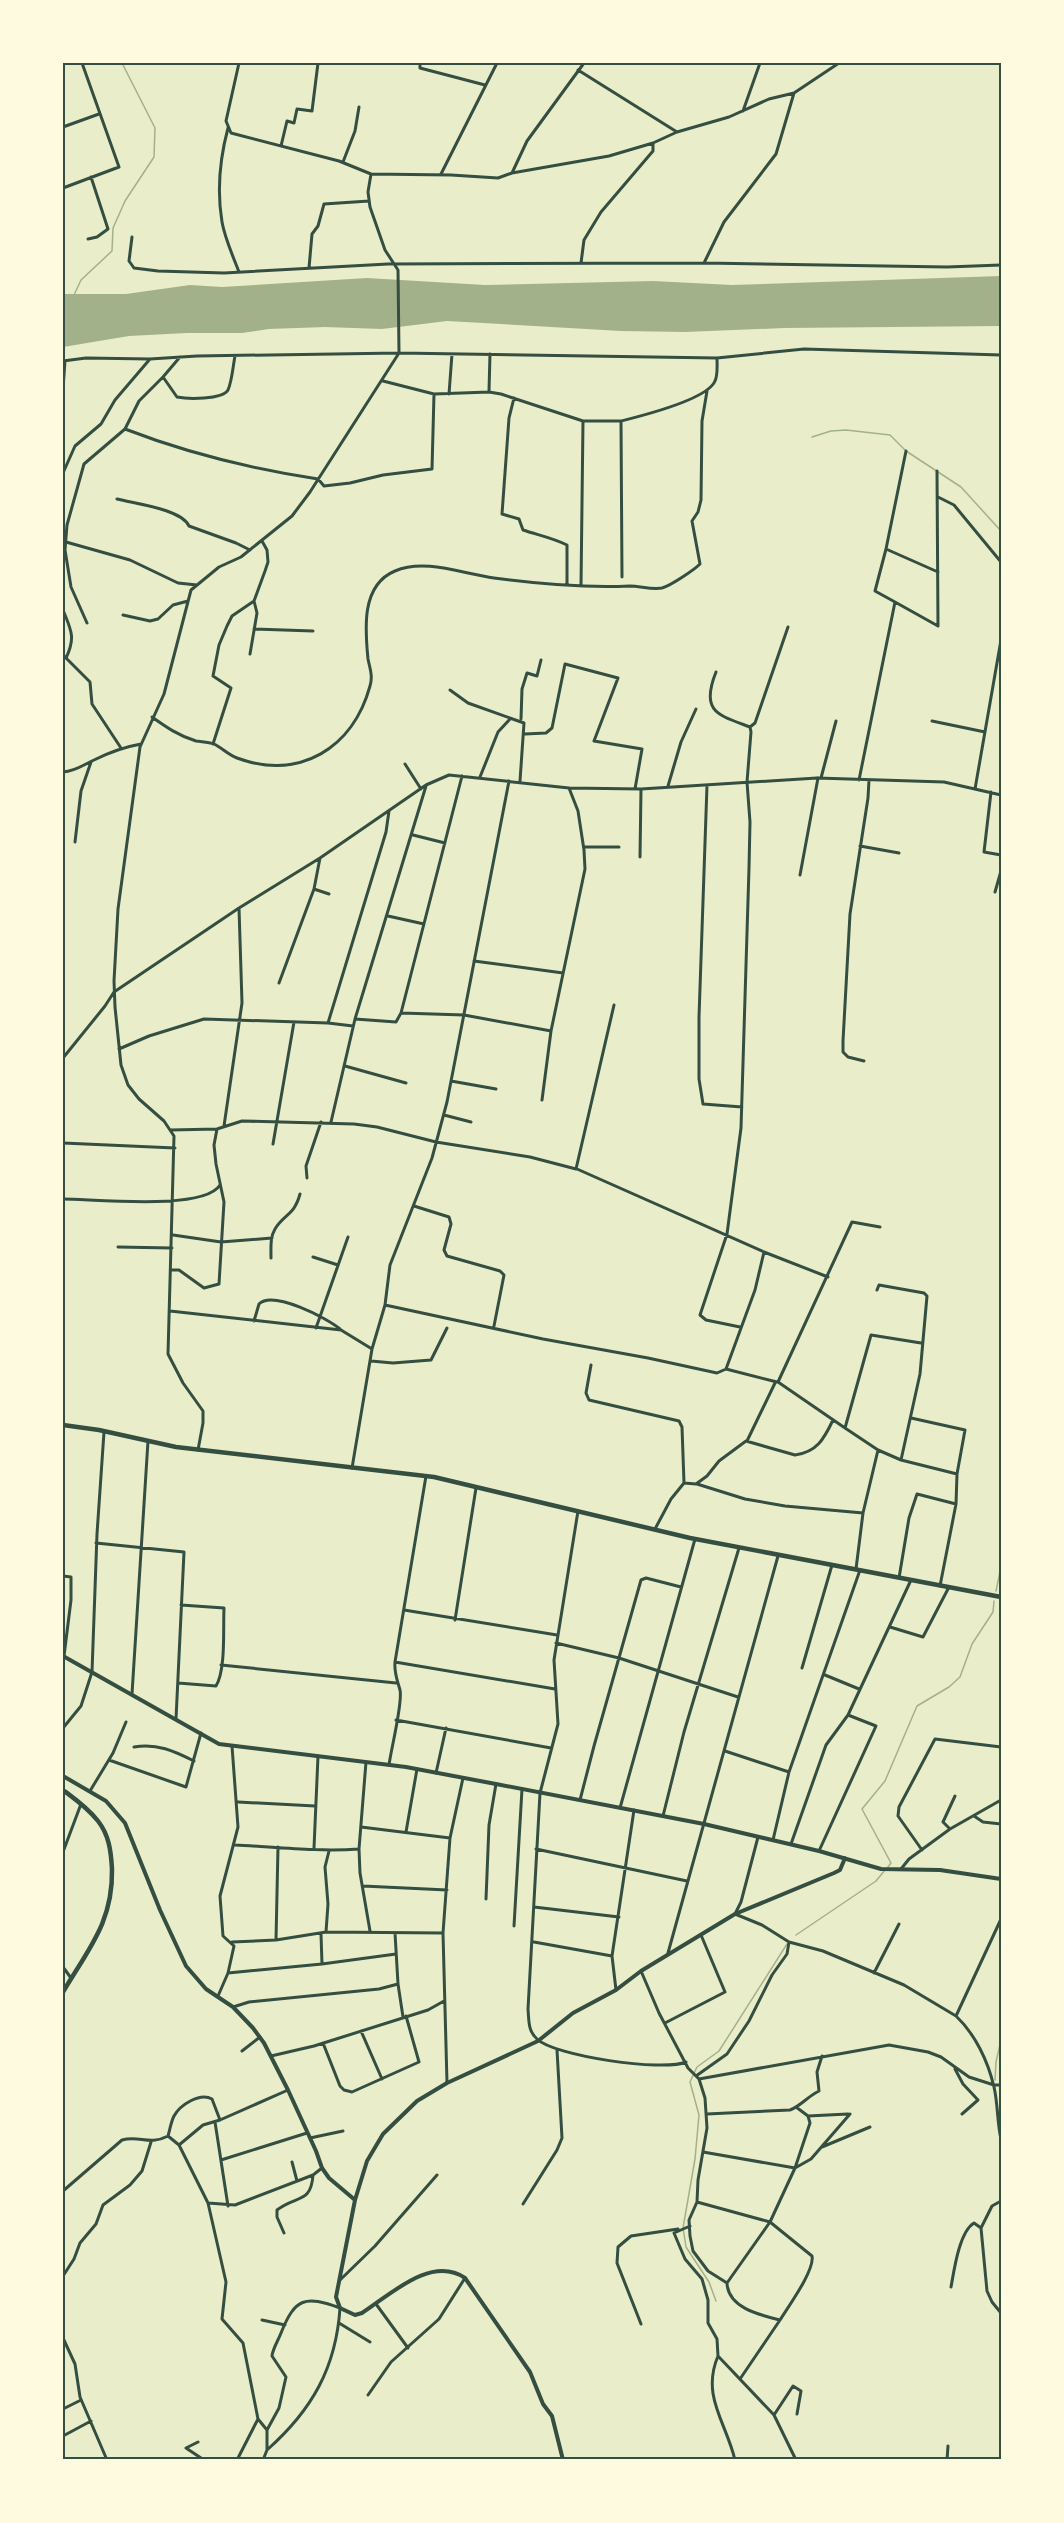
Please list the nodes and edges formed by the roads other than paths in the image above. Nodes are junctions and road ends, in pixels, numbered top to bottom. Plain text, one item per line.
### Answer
1 (82, 63) edge
2 (239, 63) edge
3 (318, 63) edge
4 (420, 63) edge
5 (497, 63) edge
6 (584, 63) edge
7 (760, 63) edge
8 (839, 63) edge
9 (578, 70) junction
10 (485, 85) junction
11 (794, 93) junction
12 (359, 107) dead end
13 (743, 111) junction
14 (99, 114) junction
15 (63, 127) edge
16 (228, 128) junction
17 (677, 132) junction
18 (653, 143) junction
19 (281, 146) junction
20 (343, 162) junction
21 (512, 173) junction
22 (371, 174) junction
23 (441, 175) junction
24 (91, 177) junction
25 (63, 188) edge
26 (369, 201) junction
27 (132, 237) dead end
28 (88, 239) dead end
29 (581, 263) junction
30 (704, 263) junction
31 (394, 265) junction
32 (1001, 265) edge
33 (309, 268) junction
34 (239, 272) junction
35 (399, 353) junction
36 (452, 353) junction
37 (490, 354) junction
38 (1001, 355) edge
39 (235, 356) junction
40 (180, 357) junction
41 (717, 358) junction
42 (150, 359) junction
43 (64, 361) edge
44 (163, 377) junction
45 (382, 381) junction
46 (63, 389) edge
47 (707, 391) junction
48 (489, 392) junction
49 (434, 394) junction
50 (449, 394) junction
51 (514, 398) junction
52 (584, 421) junction
53 (621, 421) junction
54 (125, 429) junction
55 (906, 451) dead end
56 (937, 471) dead end
57 (63, 473) edge
58 (318, 479) junction
59 (938, 497) junction
60 (117, 499) dead end
61 (262, 541) junction
62 (66, 542) junction
63 (886, 549) junction
64 (250, 550) junction
65 (1001, 562) edge
66 (938, 572) junction
67 (622, 577) dead end
68 (197, 585) junction
69 (567, 585) junction
70 (581, 586) junction
71 (254, 601) junction
72 (188, 602) junction
73 (895, 602) junction
74 (63, 610) edge
75 (123, 615) dead end
76 (87, 624) dead end
77 (788, 627) dead end
78 (255, 628) junction
79 (313, 631) dead end
80 (1001, 640) edge
81 (250, 654) dead end
82 (64, 656) edge
83 (541, 660) dead end
84 (716, 672) dead end
85 (450, 690) dead end
86 (696, 709) dead end
87 (152, 717) junction
88 (510, 719) junction
89 (520, 719) junction
90 (836, 721) dead end
91 (932, 721) dead end
92 (750, 727) junction
93 (986, 732) junction
94 (525, 734) junction
95 (141, 744) junction
96 (213, 744) junction
97 (121, 748) junction
98 (92, 761) junction
99 (405, 764) dead end
100 (63, 772) edge
101 (462, 776) junction
102 (480, 777) junction
103 (820, 778) junction
104 (859, 780) junction
105 (868, 780) junction
106 (509, 781) junction
107 (520, 781) junction
108 (747, 782) junction
109 (426, 785) junction
110 (707, 785) junction
111 (668, 786) junction
112 (569, 788) junction
113 (421, 789) junction
114 (635, 789) junction
115 (641, 789) junction
116 (975, 789) junction
117 (991, 792) junction
118 (1001, 795) edge
119 (389, 811) junction
120 (412, 835) junction
121 (75, 842) dead end
122 (445, 843) junction
123 (860, 846) junction
124 (584, 847) junction
125 (619, 847) dead end
126 (899, 853) dead end
127 (1001, 855) edge
128 (640, 857) dead end
129 (320, 858) junction
130 (1001, 871) edge
131 (800, 875) dead end
132 (314, 889) junction
133 (995, 892) dead end
134 (329, 894) dead end
135 (238, 908) junction
136 (388, 916) junction
137 (425, 924) junction
138 (474, 960) junction
139 (563, 973) junction
140 (279, 983) dead end
141 (114, 992) junction
142 (108, 1002) junction
143 (614, 1005) dead end
144 (114, 1007) junction
145 (401, 1013) junction
146 (464, 1015) junction
147 (240, 1019) junction
148 (355, 1019) junction
149 (294, 1022) junction
150 (328, 1023) junction
151 (353, 1026) junction
152 (551, 1031) junction
153 (118, 1049) junction
154 (63, 1058) edge
155 (864, 1061) dead end
156 (345, 1066) junction
157 (452, 1081) junction
158 (406, 1083) dead end
159 (496, 1089) dead end
160 (542, 1100) dead end
161 (742, 1107) junction
162 (444, 1115) junction
163 (276, 1122) junction
164 (321, 1122) junction
165 (331, 1122) junction
166 (471, 1122) dead end
167 (224, 1126) junction
168 (217, 1129) junction
169 (171, 1130) junction
170 (436, 1142) junction
171 (63, 1143) edge
172 (273, 1144) dead end
173 (175, 1148) junction
174 (576, 1168) junction
175 (307, 1178) dead end
176 (220, 1185) junction
177 (300, 1194) dead end
178 (63, 1199) edge
179 (174, 1202) junction
180 (414, 1206) junction
181 (880, 1227) dead end
182 (727, 1234) junction
183 (172, 1235) junction
184 (348, 1237) dead end
185 (272, 1238) junction
186 (221, 1242) junction
187 (118, 1247) dead end
188 (172, 1248) junction
189 (764, 1252) junction
190 (313, 1257) dead end
191 (271, 1258) dead end
192 (338, 1265) junction
193 (171, 1270) junction
194 (828, 1277) junction
195 (877, 1290) dead end
196 (385, 1305) junction
197 (170, 1311) junction
198 (321, 1316) junction
199 (254, 1321) junction
200 (494, 1327) junction
201 (740, 1327) junction
202 (316, 1328) junction
203 (447, 1328) dead end
204 (341, 1330) junction
205 (921, 1343) junction
206 (372, 1349) junction
207 (371, 1361) junction
208 (591, 1365) dead end
209 (726, 1369) junction
210 (777, 1382) junction
211 (911, 1418) junction
212 (833, 1420) junction
213 (63, 1425) edge
214 (845, 1428) junction
215 (105, 1431) junction
216 (148, 1441) junction
217 (746, 1441) junction
218 (198, 1450) junction
219 (878, 1450) junction
220 (901, 1460) junction
221 (352, 1468) junction
222 (957, 1474) junction
223 (426, 1476) junction
224 (684, 1483) junction
225 (696, 1484) junction
226 (476, 1486) junction
227 (956, 1504) junction
228 (578, 1510) junction
229 (863, 1513) junction
230 (655, 1529) junction
231 (695, 1539) junction
232 (96, 1543) junction
233 (140, 1546) junction
234 (739, 1548) junction
235 (778, 1555) junction
236 (832, 1565) junction
237 (858, 1570) junction
238 (63, 1576) edge
239 (899, 1578) junction
240 (911, 1580) junction
241 (940, 1586) junction
242 (681, 1587) junction
243 (949, 1587) junction
244 (1001, 1597) edge
245 (181, 1605) junction
246 (404, 1610) junction
247 (455, 1620) junction
248 (890, 1627) junction
249 (557, 1635) junction
250 (556, 1643) junction
251 (63, 1656) edge
252 (619, 1658) junction
253 (395, 1662) junction
254 (221, 1665) junction
255 (802, 1668) dead end
256 (92, 1672) junction
257 (657, 1672) junction
258 (825, 1675) junction
259 (177, 1683) junction
260 (396, 1683) junction
261 (699, 1684) junction
262 (555, 1689) junction
263 (859, 1689) junction
264 (132, 1694) junction
265 (739, 1697) junction
266 (848, 1715) junction
267 (176, 1719) junction
268 (396, 1720) junction
269 (126, 1722) dead end
270 (63, 1728) edge
271 (446, 1728) junction
272 (201, 1733) junction
273 (232, 1746) junction
274 (134, 1747) dead end
275 (1001, 1747) edge
276 (551, 1748) junction
277 (725, 1751) junction
278 (318, 1756) junction
279 (109, 1760) junction
280 (194, 1761) junction
281 (366, 1762) junction
282 (388, 1765) junction
283 (417, 1769) junction
284 (789, 1772) junction
285 (436, 1773) junction
286 (63, 1776) edge
287 (463, 1778) junction
288 (496, 1784) junction
289 (522, 1789) junction
290 (63, 1790) edge
291 (90, 1791) junction
292 (540, 1793) junction
293 (955, 1796) dead end
294 (580, 1800) junction
295 (1001, 1800) edge
296 (238, 1802) junction
297 (81, 1804) junction
298 (315, 1806) junction
299 (620, 1808) junction
300 (634, 1810) junction
301 (663, 1815) junction
302 (974, 1816) junction
303 (704, 1824) junction
304 (1001, 1824) edge
305 (361, 1827) junction
306 (950, 1829) junction
307 (406, 1832) junction
308 (758, 1837) junction
309 (450, 1838) junction
310 (773, 1840) junction
311 (791, 1844) junction
312 (234, 1845) junction
313 (278, 1847) junction
314 (314, 1848) junction
315 (359, 1849) junction
316 (536, 1849) junction
317 (922, 1850) junction
318 (329, 1851) junction
319 (819, 1851) junction
320 (63, 1852) edge
321 (845, 1858) junction
322 (625, 1866) junction
323 (901, 1869) junction
324 (1001, 1879) edge
325 (687, 1881) junction
326 (363, 1886) junction
327 (447, 1890) junction
328 (486, 1899) dead end
329 (534, 1907) junction
330 (735, 1914) junction
331 (619, 1917) junction
332 (1001, 1919) edge
333 (899, 1924) dead end
334 (514, 1926) dead end
335 (370, 1931) junction
336 (326, 1932) junction
337 (443, 1933) junction
338 (700, 1933) junction
339 (321, 1934) junction
340 (394, 1934) junction
341 (276, 1940) junction
342 (232, 1942) junction
343 (533, 1942) junction
344 (789, 1942) junction
345 (668, 1953) junction
346 (396, 1954) junction
347 (612, 1956) junction
348 (322, 1964) junction
349 (63, 1967) edge
350 (641, 1971) junction
351 (228, 1972) junction
352 (874, 1973) junction
353 (71, 1978) junction
354 (398, 1984) junction
355 (616, 1990) junction
356 (63, 1992) edge
357 (218, 1997) junction
358 (444, 2001) junction
359 (233, 2007) junction
360 (404, 2016) junction
361 (956, 2016) junction
362 (665, 2023) junction
363 (361, 2030) junction
364 (260, 2037) junction
365 (538, 2041) junction
366 (323, 2043) junction
367 (557, 2050) junction
368 (242, 2051) dead end
369 (271, 2056) junction
370 (822, 2056) junction
371 (686, 2062) junction
372 (954, 2068) junction
373 (698, 2077) junction
374 (382, 2079) junction
375 (447, 2083) junction
376 (994, 2085) junction
377 (1001, 2085) edge
378 (288, 2090) junction
379 (796, 2108) junction
380 (707, 2114) junction
381 (962, 2114) dead end
382 (808, 2116) junction
383 (220, 2120) junction
384 (215, 2122) junction
385 (870, 2127) dead end
386 (343, 2131) dead end
387 (307, 2133) junction
388 (168, 2136) junction
389 (310, 2138) junction
390 (1001, 2139) edge
391 (151, 2142) junction
392 (179, 2145) junction
393 (820, 2148) junction
394 (703, 2152) junction
395 (221, 2160) junction
396 (292, 2162) dead end
397 (322, 2168) junction
398 (795, 2168) junction
399 (313, 2175) junction
400 (437, 2175) dead end
401 (297, 2181) junction
402 (63, 2192) edge
403 (355, 2200) junction
404 (1001, 2201) edge
405 (697, 2202) junction
406 (208, 2203) junction
407 (522, 2204) dead end
408 (228, 2206) junction
409 (770, 2222) junction
410 (690, 2226) junction
411 (683, 2228) junction
412 (981, 2228) junction
413 (284, 2233) dead end
414 (63, 2276) edge
415 (465, 2278) junction
416 (340, 2280) junction
417 (728, 2283) junction
418 (951, 2287) dead end
419 (376, 2304) junction
420 (340, 2308) junction
421 (1001, 2313) edge
422 (262, 2320) dead end
423 (780, 2320) junction
424 (339, 2323) junction
425 (641, 2324) dead end
426 (285, 2325) junction
427 (63, 2338) edge
428 (370, 2342) dead end
429 (408, 2348) junction
430 (718, 2356) junction
431 (740, 2379) junction
432 (368, 2395) dead end
433 (81, 2400) junction
434 (63, 2409) edge
435 (774, 2415) junction
436 (797, 2415) dead end
437 (258, 2419) junction
438 (91, 2421) junction
439 (267, 2430) junction
440 (63, 2436) edge
441 (198, 2442) dead end
442 (948, 2446) dead end
443 (267, 2450) junction
444 (107, 2460) edge
445 (204, 2460) edge
446 (237, 2460) edge
447 (264, 2460) edge
448 (563, 2460) edge
449 (735, 2460) edge
450 (796, 2460) edge
451 (947, 2460) edge

1 - 14 street
2 - 16 street
3 - 19 street
4 - 10 street
5 - 10 street
6 - 9 street
7 - 13 street
8 - 11 street
9 - 17 street
9 - 21 street
10 - 23 street
11 - 13 street
11 - 30 street
12 - 20 street
13 - 17 street
14 - 15 street
14 - 24 street
16 - 19 street
16 - 34 street
17 - 18 street
18 - 21 street
18 - 29 street
19 - 20 street
20 - 22 street
21 - 23 street
22 - 23 street
22 - 26 street
24 - 25 street
24 - 28 street
26 - 31 street
26 - 33 street
27 - 34 street
29 - 30 street
29 - 31 street
30 - 32 street
31 - 33 street
31 - 35 street
33 - 34 street
35 - 36 street
35 - 39 street
35 - 45 street
36 - 37 street
36 - 50 street
37 - 41 street
37 - 48 street
38 - 41 street
39 - 40 street
39 - 44 street
40 - 42 street
40 - 44 street
41 - 47 street
42 - 43 street
42 - 57 street
43 - 46 street
44 - 54 street
45 - 49 street
45 - 58 street
47 - 53 street
47 - 70 street
48 - 50 street
48 - 51 street
49 - 50 street
49 - 58 street
51 - 52 street
51 - 69 street
52 - 53 street
52 - 70 street
53 - 67 street
54 - 58 street
54 - 62 street
55 - 63 street
56 - 59 street
58 - 61 street
59 - 65 street
59 - 66 street
60 - 64 street
61 - 64 street
61 - 71 street
62 - 68 street
62 - 76 street
63 - 66 street
63 - 73 street
64 - 68 street
66 - 73 street
68 - 72 street
69 - 70 street
69 - 96 street
71 - 78 street
71 - 96 street
72 - 75 street
72 - 87 street
73 - 104 street
74 - 82 street
77 - 92 street
78 - 79 street
78 - 81 street
80 - 93 street
82 - 97 street
83 - 89 street
84 - 92 street
85 - 88 street
86 - 111 street
87 - 95 street
87 - 96 street
88 - 89 street
88 - 102 street
89 - 94 street
90 - 103 street
91 - 93 street
92 - 108 street
93 - 116 street
94 - 107 street
94 - 114 street
95 - 97 street
95 - 141 street
97 - 98 street
98 - 100 street
98 - 121 street
99 - 113 street
101 - 102 street
101 - 109 street
101 - 122 street
102 - 106 street
103 - 104 street
103 - 108 street
103 - 131 street
104 - 105 street
105 - 116 street
105 - 123 street
106 - 107 street
106 - 138 street
107 - 112 street
108 - 110 street
108 - 161 street
109 - 113 street
109 - 120 street
110 - 111 street
110 - 161 street
111 - 115 street
112 - 114 street
112 - 124 street
113 - 119 street
114 - 115 street
115 - 128 street
116 - 117 street
117 - 118 street
117 - 127 street
119 - 129 street
119 - 150 street
120 - 122 street
120 - 136 street
122 - 137 street
123 - 126 street
123 - 155 street
124 - 125 street
124 - 139 street
129 - 132 street
129 - 135 street
130 - 133 street
132 - 134 street
132 - 140 street
135 - 141 street
135 - 147 street
136 - 137 street
136 - 148 street
137 - 145 street
138 - 139 street
138 - 146 street
139 - 152 street
141 - 142 street
141 - 144 street
142 - 144 street
142 - 154 street
143 - 174 street
144 - 153 street
145 - 146 street
145 - 148 street
146 - 152 street
146 - 157 street
147 - 149 street
147 - 153 street
147 - 167 street
148 - 151 street
149 - 150 street
149 - 163 street
150 - 151 street
151 - 156 street
152 - 160 street
153 - 169 street
156 - 158 street
156 - 165 street
157 - 159 street
157 - 162 street
161 - 182 street
162 - 166 street
162 - 170 street
163 - 164 street
163 - 167 street
163 - 172 street
164 - 165 street
164 - 175 street
165 - 170 street
167 - 168 street
168 - 169 street
168 - 176 street
169 - 173 street
170 - 174 street
170 - 180 street
171 - 173 street
173 - 179 street
174 - 182 street
176 - 179 street
176 - 186 street
177 - 185 street
178 - 179 street
179 - 183 street
180 - 196 street
180 - 200 street
181 - 194 street
182 - 189 street
182 - 201 street
183 - 186 street
183 - 188 street
184 - 192 street
185 - 186 street
185 - 191 street
186 - 193 street
187 - 188 street
188 - 193 street
189 - 194 street
189 - 201 street
190 - 192 street
192 - 198 street
193 - 197 street
194 - 210 street
195 - 205 street
196 - 200 street
196 - 206 street
197 - 199 street
197 - 218 street
198 - 199 street
198 - 202 street
198 - 204 street
199 - 202 street
200 - 209 street
201 - 209 street
202 - 204 street
203 - 207 street
204 - 206 street
205 - 211 street
205 - 214 street
206 - 207 street
207 - 221 street
208 - 224 street
209 - 210 street
210 - 212 street
210 - 217 street
211 - 220 street
211 - 222 street
212 - 214 street
212 - 217 street
213 - 215 main road
214 - 219 street
215 - 216 main road
215 - 232 street
216 - 218 main road
216 - 233 street
217 - 225 street
218 - 221 main road
219 - 220 street
219 - 229 street
220 - 222 street
221 - 223 main road
222 - 227 street
223 - 226 main road
223 - 246 street
224 - 225 street
224 - 230 street
225 - 229 street
226 - 228 main road
226 - 247 street
227 - 239 street
227 - 241 street
228 - 230 main road
228 - 249 street
229 - 237 street
230 - 231 main road
231 - 234 main road
231 - 242 street
232 - 233 street
232 - 256 street
233 - 245 street
233 - 264 street
234 - 235 main road
234 - 261 street
235 - 236 main road
235 - 265 street
236 - 237 main road
236 - 255 street
237 - 239 main road
237 - 258 street
238 - 251 street
239 - 240 main road
240 - 241 main road
240 - 248 street
241 - 243 main road
242 - 252 street
242 - 257 street
243 - 244 main road
243 - 248 street
245 - 254 street
245 - 259 street
246 - 247 street
246 - 253 street
247 - 249 street
248 - 263 street
249 - 250 street
250 - 252 street
250 - 262 street
251 - 256 street
252 - 257 street
252 - 294 street
253 - 260 street
253 - 262 street
254 - 259 street
254 - 260 street
256 - 264 street
256 - 270 street
257 - 261 street
257 - 299 street
258 - 263 street
258 - 284 street
259 - 267 street
260 - 268 street
261 - 265 street
261 - 301 street
262 - 276 street
263 - 266 street
264 - 267 street
265 - 277 street
266 - 311 street
266 - 319 street
267 - 272 street
268 - 271 street
268 - 282 street
269 - 279 street
271 - 276 street
271 - 285 street
272 - 273 street
272 - 280 street
273 - 278 street
273 - 296 street
274 - 280 street
275 - 317 street
276 - 292 street
277 - 284 street
277 - 303 street
278 - 281 street
278 - 298 street
279 - 280 street
279 - 291 street
281 - 282 street
281 - 305 street
282 - 283 street
283 - 285 street
283 - 307 street
284 - 310 street
285 - 287 street
286 - 291 street
287 - 288 street
287 - 309 street
288 - 289 street
288 - 328 street
289 - 292 street
289 - 334 street
290 - 297 main road
291 - 357 street
292 - 294 street
292 - 316 street
293 - 306 street
294 - 299 street
295 - 302 street
296 - 298 street
296 - 312 street
297 - 320 street
297 - 353 main road
298 - 314 street
299 - 300 street
300 - 301 street
300 - 322 street
301 - 303 street
302 - 304 street
302 - 306 street
303 - 308 street
303 - 325 street
305 - 307 street
305 - 315 street
306 - 317 street
307 - 309 street
308 - 310 street
308 - 330 street
309 - 327 street
310 - 311 street
311 - 319 street
312 - 313 street
312 - 342 street
313 - 314 street
313 - 341 street
314 - 318 street
315 - 318 street
315 - 326 street
316 - 322 street
316 - 329 street
317 - 323 street
318 - 336 street
319 - 321 street
321 - 323 street
321 - 330 street
322 - 325 street
322 - 331 street
323 - 324 street
325 - 345 street
326 - 327 street
326 - 335 street
327 - 337 street
329 - 331 street
329 - 343 street
330 - 338 street
330 - 344 street
331 - 347 street
332 - 361 street
333 - 352 street
335 - 336 street
335 - 340 street
336 - 339 street
337 - 340 street
337 - 358 street
338 - 345 street
338 - 362 street
339 - 341 street
339 - 348 street
340 - 346 street
341 - 342 street
342 - 351 street
343 - 347 street
343 - 365 street
344 - 352 street
344 - 373 street
345 - 350 street
346 - 348 street
346 - 354 street
347 - 355 street
348 - 351 street
349 - 353 street
350 - 355 street
350 - 362 street
351 - 357 street
352 - 361 street
353 - 356 main road
354 - 359 street
354 - 360 street
355 - 365 street
357 - 359 street
358 - 360 street
358 - 375 street
359 - 364 street
360 - 363 street
360 - 374 street
361 - 376 street
362 - 371 street
363 - 366 street
363 - 374 street
364 - 368 street
364 - 369 street
365 - 367 street
365 - 375 street
366 - 369 street
366 - 374 street
367 - 371 street
367 - 407 street
369 - 378 street
370 - 372 street
370 - 373 street
370 - 379 street
371 - 373 street
372 - 376 street
372 - 381 street
373 - 380 street
375 - 403 street
376 - 377 street
376 - 390 street
378 - 383 street
378 - 387 street
379 - 380 street
379 - 382 street
380 - 394 street
382 - 393 street
382 - 398 street
383 - 384 street
383 - 388 street
384 - 392 street
384 - 395 street
385 - 393 street
386 - 389 street
387 - 389 street
387 - 395 street
388 - 391 street
388 - 392 street
389 - 397 street
391 - 402 street
391 - 414 street
392 - 406 street
393 - 398 street
394 - 398 street
394 - 405 street
395 - 408 street
396 - 401 street
397 - 399 street
397 - 403 street
398 - 409 street
399 - 401 street
399 - 413 street
400 - 416 street
401 - 408 street
403 - 416 street
404 - 412 street
405 - 409 street
405 - 410 street
406 - 408 street
406 - 437 street
409 - 417 street
409 - 423 street
410 - 411 street
410 - 417 street
411 - 425 street
411 - 430 street
412 - 418 street
412 - 421 street
415 - 419 street
415 - 429 street
415 - 448 street
416 - 420 street
417 - 423 street
419 - 420 street
419 - 429 street
420 - 424 street
420 - 426 street
422 - 426 street
423 - 431 street
424 - 428 street
424 - 443 street
426 - 439 street
427 - 433 street
429 - 432 street
430 - 431 street
430 - 449 street
431 - 435 street
433 - 434 street
433 - 438 street
435 - 436 street
435 - 450 street
437 - 439 street
437 - 446 street
438 - 440 street
438 - 444 street
439 - 443 street
441 - 445 street
442 - 451 street
443 - 447 street

